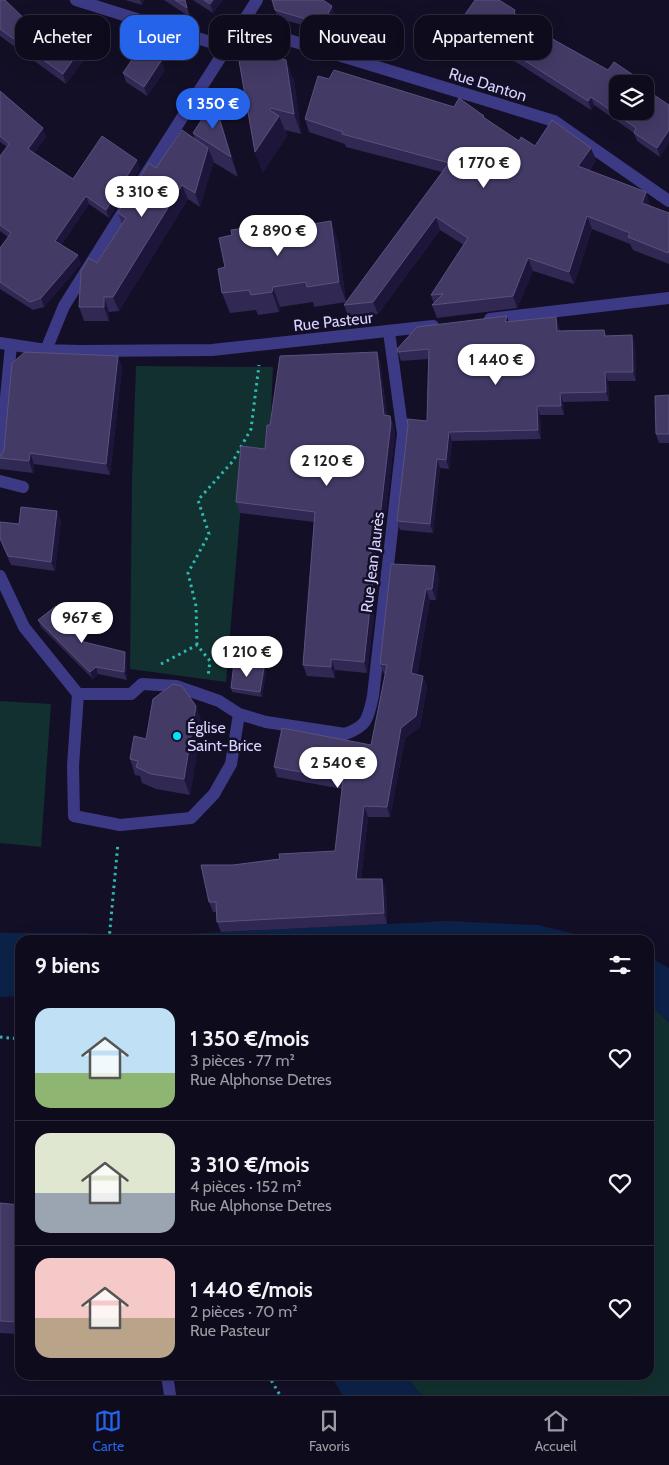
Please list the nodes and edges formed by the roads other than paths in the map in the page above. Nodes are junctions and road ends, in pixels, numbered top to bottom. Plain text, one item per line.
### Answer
1 (76, 0) edge
2 (257, 0) edge
3 (247, 15) edge
4 (290, 40) edge
5 (209, 42) edge
6 (218, 60) edge
7 (669, 201) edge
8 (669, 298) edge
9 (476, 321) edge
10 (447, 325) edge
11 (389, 332) junction
12 (6, 344) edge
13 (46, 350) junction
14 (0, 460) edge
15 (0, 481) edge
16 (23, 487) dead end
17 (0, 576) edge
18 (78, 694) junction
19 (239, 714) junction
20 (168, 1380) edge
21 (170, 1395) edge

1 - 5 street, Rue Danton
2 - 3 street
4 - 7 street, Rue Danton
6 - 13 street
8 - 9 street
10 - 11 street, Rue Pasteur
11 - 13 street, Rue Pasteur
11 - 19 street, Rue Jean Jaurès
12 - 13 street, Rue Pasteur
12 - 14 street
15 - 16 street
17 - 18 street
18 - 19 street
18 - 19 street
20 - 21 street

